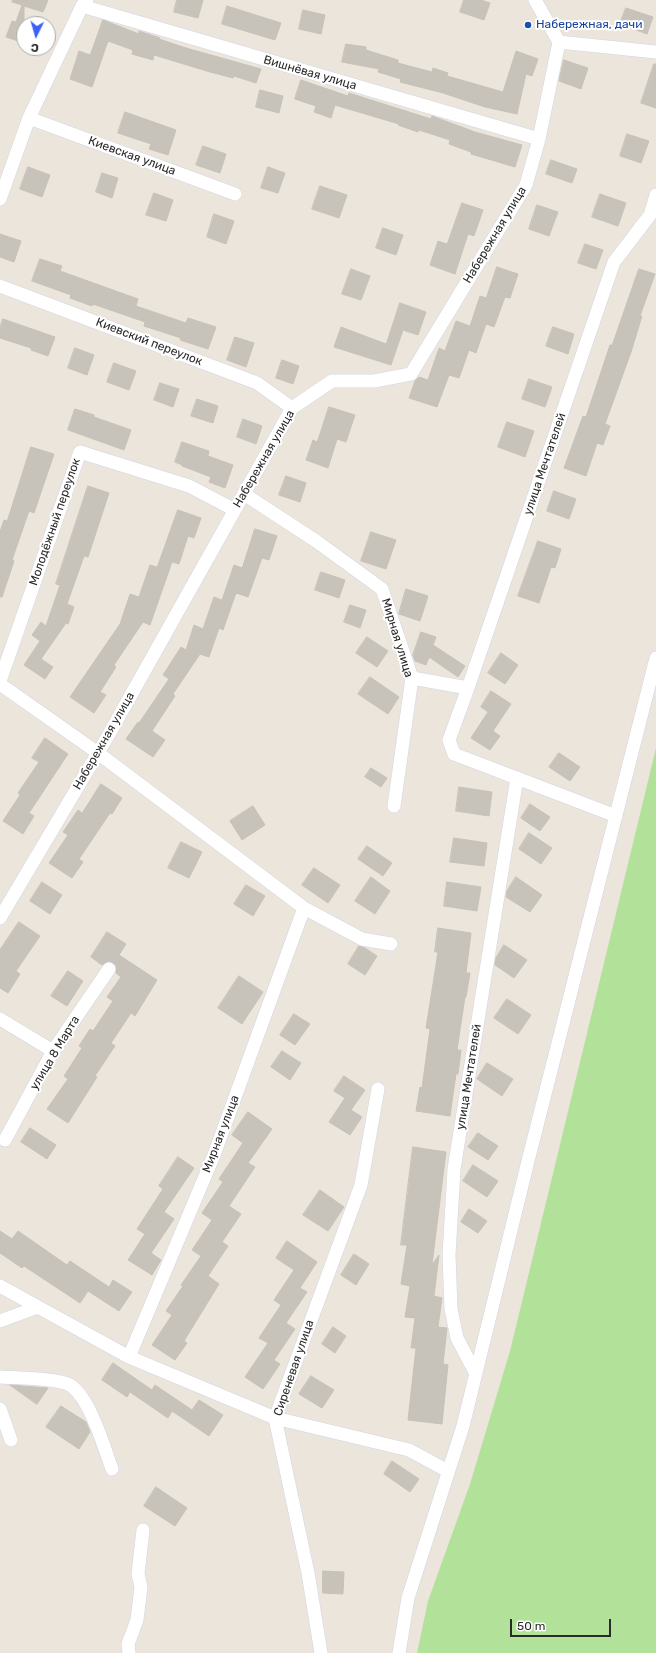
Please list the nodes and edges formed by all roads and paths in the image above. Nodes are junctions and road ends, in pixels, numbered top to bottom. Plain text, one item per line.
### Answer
1 (535, 0) edge
2 (84, 3) edge
3 (558, 42) junction
4 (656, 52) edge
5 (29, 118) junction
6 (539, 139) junction
7 (235, 194) dead end
8 (656, 195) edge
9 (0, 199) edge
10 (0, 286) edge
11 (292, 408) junction
12 (244, 494) junction
13 (235, 510) junction
14 (656, 658) edge
15 (412, 678) junction
16 (0, 683) edge
17 (468, 688) junction
18 (98, 753) junction
19 (517, 778) junction
20 (394, 806) dead end
21 (616, 816) junction
22 (304, 908) junction
23 (0, 918) edge
24 (391, 944) dead end
25 (109, 969) dead end
26 (0, 1019) edge
27 (53, 1051) junction
28 (378, 1090) dead end
29 (6, 1140) dead end
30 (0, 1286) edge
31 (38, 1308) junction
32 (0, 1321) edge
33 (128, 1356) junction
34 (476, 1374) junction
35 (0, 1377) edge
36 (0, 1409) edge
37 (275, 1418) junction
38 (11, 1440) dead end
39 (112, 1469) dead end
40 (448, 1471) junction
41 (143, 1530) dead end
42 (128, 1653) edge
43 (321, 1653) edge
44 (399, 1653) edge

1 - 3 street
2 - 5 street
2 - 6 street, Вишнёвая улица
3 - 4 street
3 - 6 street, Набережная улица
5 - 7 street, Киевская улица
5 - 9 street
6 - 11 street, Набережная улица
8 - 17 street, улица Мечтателей
10 - 11 street, Киевский переулок
11 - 12 street, Набережная улица
12 - 13 street, Набережная улица
12 - 15 street, Мирная улица
13 - 16 street, Молодёжный переулок
13 - 18 street, Набережная улица
14 - 21 street
15 - 17 street
15 - 20 street, Мирная улица
16 - 18 street
17 - 19 street, улица Мечтателей
18 - 22 street
18 - 23 street, Набережная улица
19 - 21 street, улица Мечтателей
19 - 34 street, улица Мечтателей
21 - 34 street
22 - 24 street
22 - 33 street, Мирная улица
25 - 27 street, улица 8 Марта
26 - 27 street
27 - 29 street, улица 8 Марта
28 - 37 street, Сиреневая улица
30 - 31 street
31 - 32 street
31 - 33 street
33 - 37 street
34 - 40 street
35 - 39 street
36 - 38 street
37 - 40 street
37 - 43 street, Сиреневая улица
40 - 44 street
41 - 42 street

